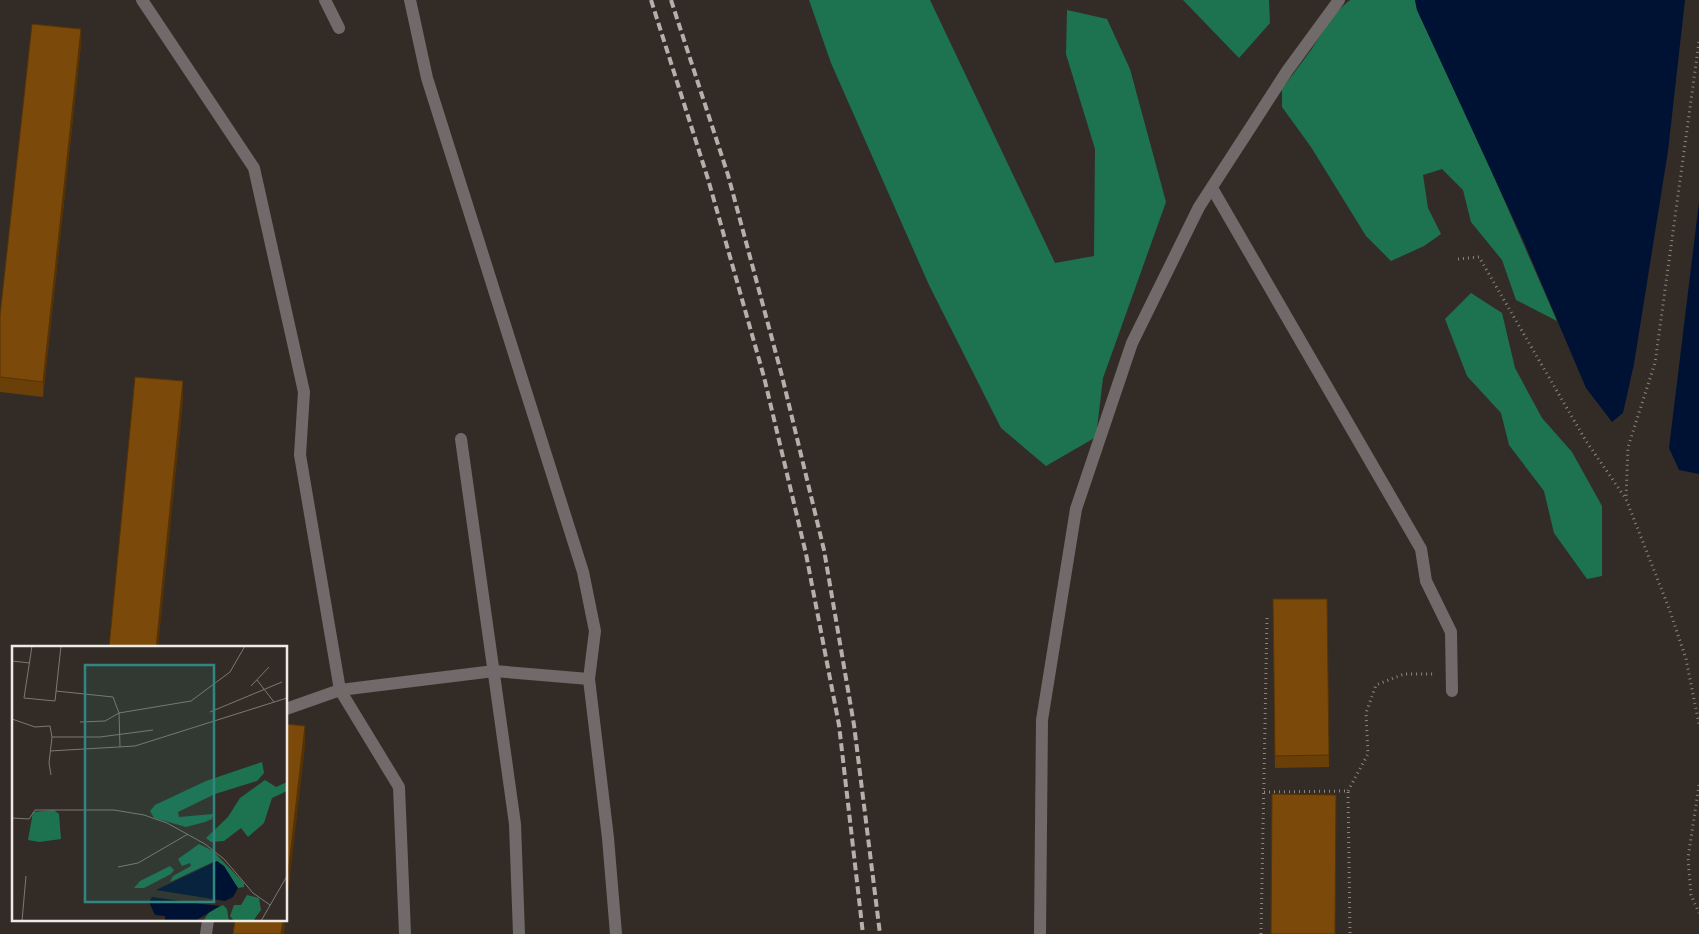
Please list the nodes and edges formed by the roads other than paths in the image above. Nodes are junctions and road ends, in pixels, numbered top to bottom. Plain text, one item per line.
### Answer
1 (142, 0) edge
2 (325, 0) edge
3 (410, 0) edge
4 (1339, 0) edge
5 (339, 28) dead end
6 (1212, 188) junction
7 (461, 439) dead end
8 (494, 671) junction
9 (589, 679) junction
10 (340, 690) junction
11 (1452, 691) dead end
12 (288, 709) edge
13 (405, 934) edge
14 (519, 934) edge
15 (616, 934) edge
16 (1040, 934) edge

1 - 10 street
2 - 5 street
3 - 9 street
4 - 6 street
6 - 11 street
6 - 16 street
7 - 8 street
8 - 9 street
8 - 10 street
8 - 14 street
9 - 15 street
10 - 12 street
10 - 13 street

